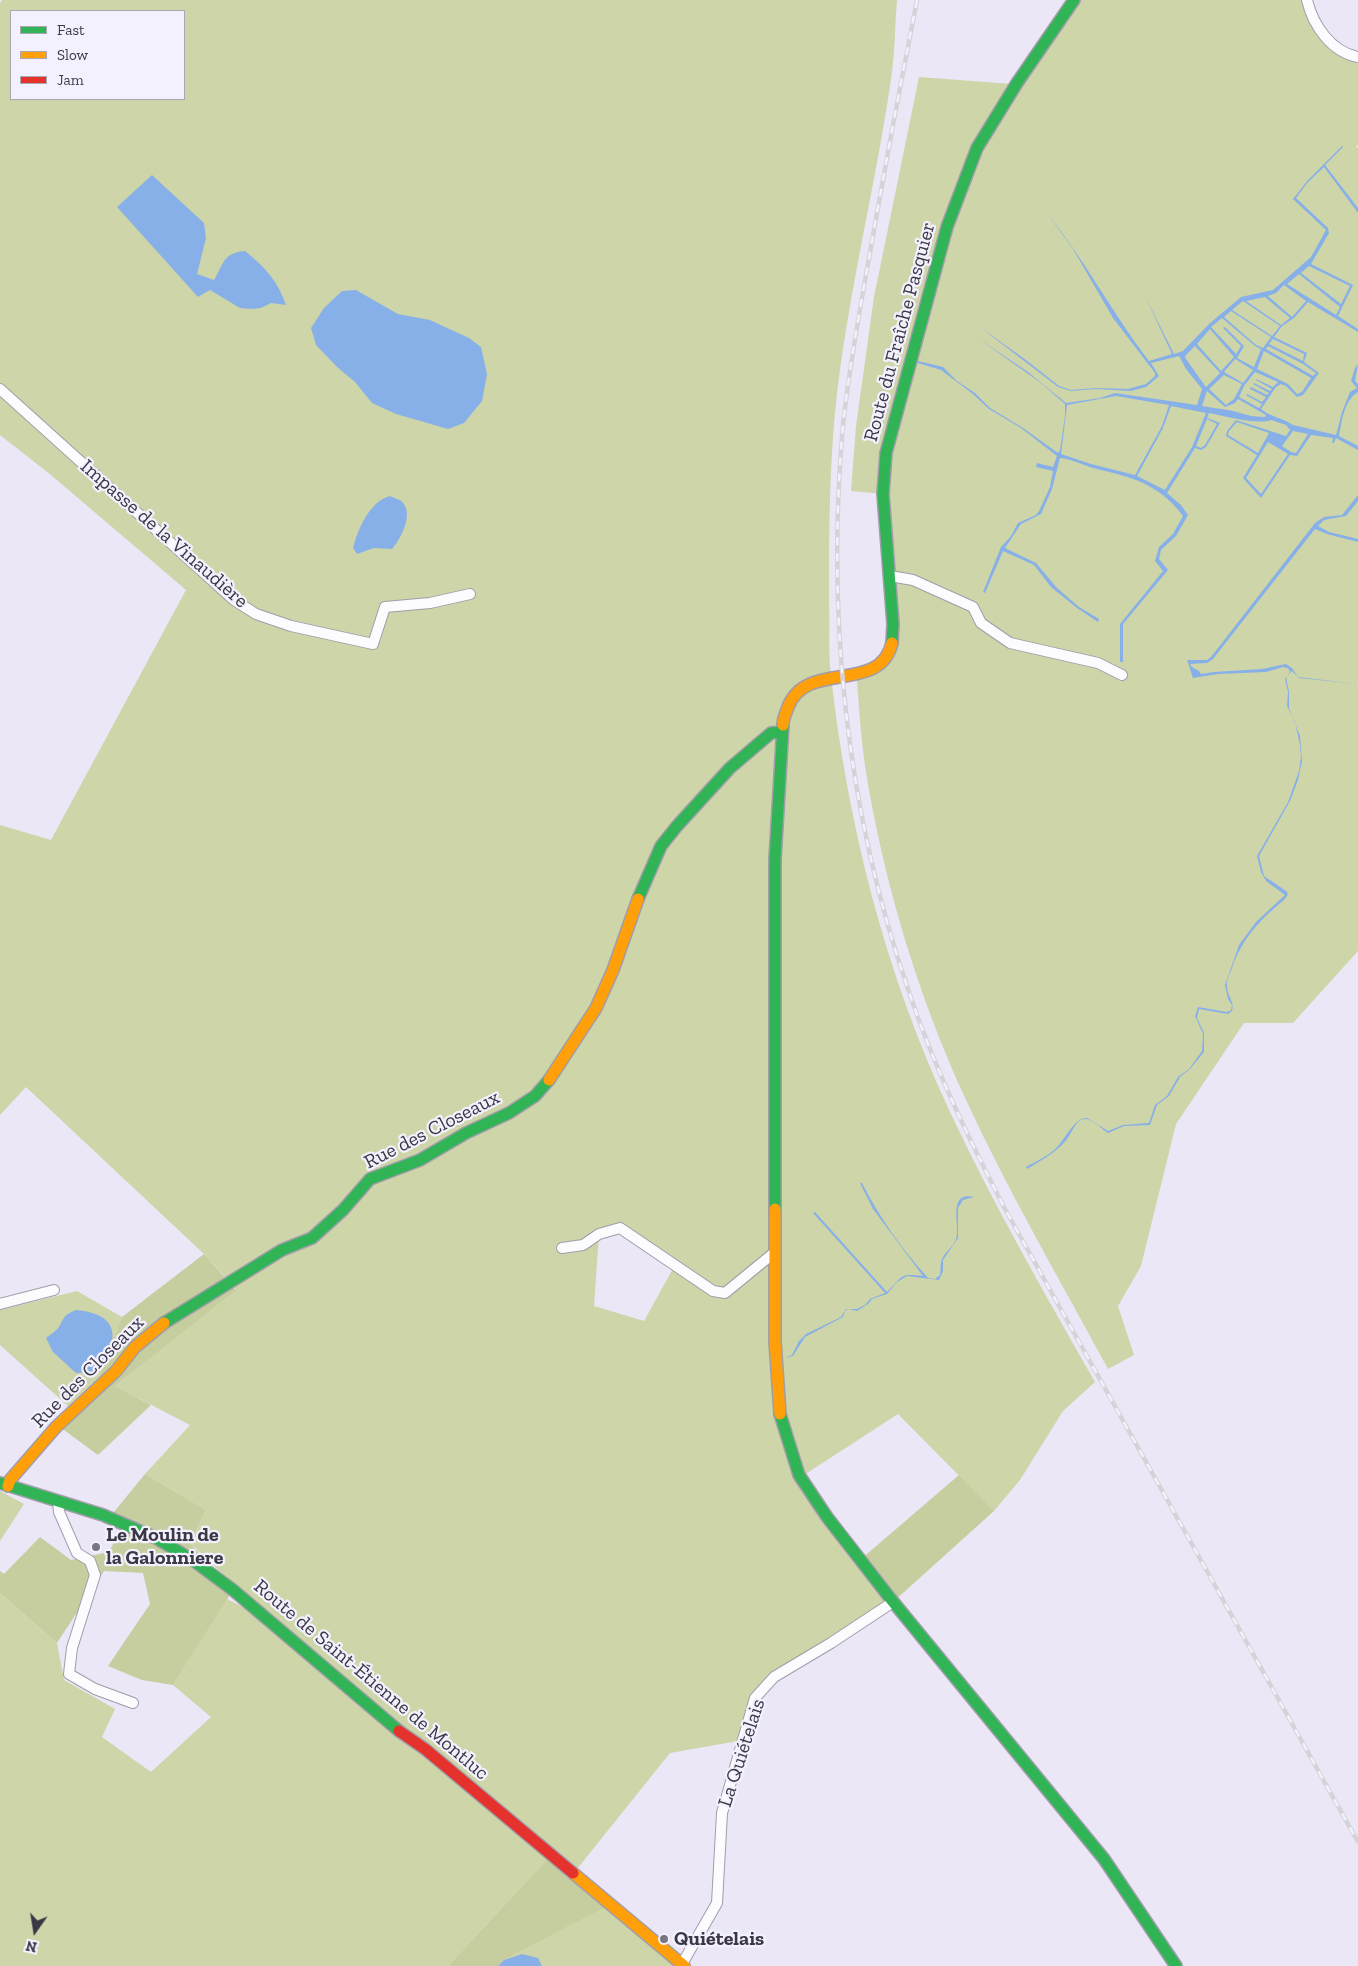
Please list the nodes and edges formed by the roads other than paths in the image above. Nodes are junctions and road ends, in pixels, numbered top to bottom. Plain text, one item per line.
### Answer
1 (1074, 0) edge
2 (1307, 0) edge
3 (1358, 57) edge
4 (0, 389) edge
5 (890, 576) junction
6 (470, 594) dead end
7 (1122, 675) dead end
8 (781, 732) junction
9 (562, 1248) dead end
10 (775, 1252) junction
11 (54, 1290) dead end
12 (0, 1304) edge
13 (4, 1484) edge
14 (58, 1501) junction
15 (893, 1602) junction
16 (133, 1703) dead end
17 (683, 1965) edge
18 (1176, 1966) edge

1 - 5 main road, Route du Fraîche Pasquier
2 - 3 street
4 - 6 street, Impasse de la Vinaudière
5 - 7 street
5 - 8 main road, Route du Fraîche Pasquier
8 - 10 main road, Route du Fraîche Pasquier
8 - 13 main road, Rue des Closeaux
9 - 10 street
10 - 15 main road, Route du Fraîche Pasquier
11 - 12 street
13 - 14 main road, Route de Saint-Étienne de Montluc
14 - 16 street
14 - 17 main road, Route de Saint-Étienne de Montluc
15 - 17 street, La Quiételais
15 - 18 main road, Route du Fraîche Pasquier

